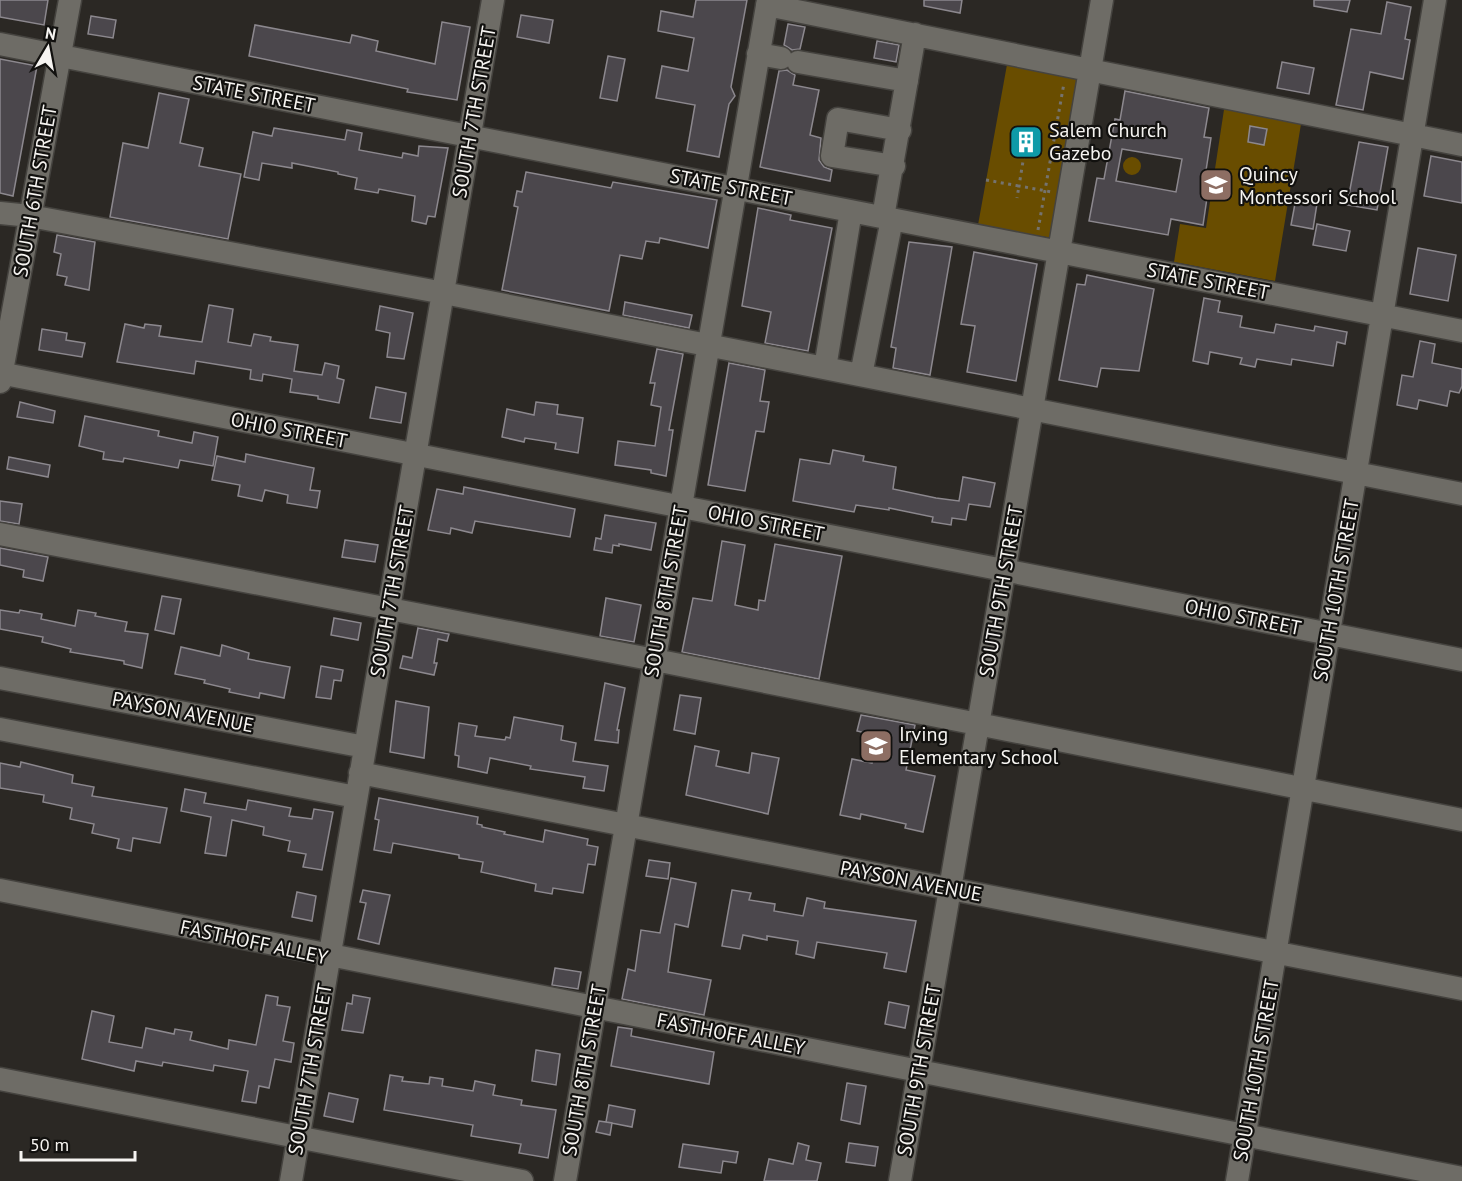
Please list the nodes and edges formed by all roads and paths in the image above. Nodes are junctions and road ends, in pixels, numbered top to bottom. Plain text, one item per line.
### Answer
1 (70, 0) edge
2 (493, 0) edge
3 (1102, 0) edge
4 (1436, 0) edge
5 (767, 3) edge
6 (915, 34) junction
7 (0, 44) edge
8 (758, 54) junction
9 (60, 56) junction
10 (1067, 64) junction
11 (1090, 69) junction
12 (907, 81) junction
13 (900, 130) junction
14 (1413, 135) junction
15 (470, 136) junction
16 (1462, 145) edge
17 (1024, 155) dead end
18 (894, 166) junction
19 (986, 180) dead end
20 (1019, 186) junction
21 (735, 188) junction
22 (1045, 190) junction
23 (1069, 195) junction
24 (1017, 198) dead end
25 (851, 211) junction
26 (0, 213) edge
27 (30, 216) junction
28 (888, 218) junction
29 (1035, 247) junction
30 (1059, 252) junction
31 (444, 292) junction
32 (1382, 315) junction
33 (1462, 331) edge
34 (708, 344) junction
35 (825, 368) junction
36 (861, 375) junction
37 (0, 376) edge
38 (1032, 411) junction
39 (416, 454) junction
40 (1356, 472) junction
41 (1462, 494) edge
42 (681, 506) junction
43 (0, 534) edge
44 (1005, 570) junction
45 (389, 609) junction
46 (1329, 633) junction
47 (655, 660) junction
48 (1462, 660) edge
49 (0, 678) edge
50 (978, 726) junction
51 (0, 729) edge
52 (365, 747) junction
53 (360, 773) junction
54 (1302, 789) junction
55 (356, 797) junction
56 (1462, 820) edge
57 (627, 825) junction
58 (950, 889) junction
59 (0, 890) edge
60 (1275, 953) junction
61 (328, 958) junction
62 (1462, 989) edge
63 (596, 1006) junction
64 (919, 1072) junction
65 (0, 1079) edge
66 (1245, 1134) junction
67 (298, 1137) junction
68 (1462, 1178) edge
69 (291, 1181) edge
70 (522, 1181) edge
71 (565, 1181) edge
72 (900, 1181) edge
73 (1237, 1181) edge

1 - 9 street, SOUTH 6TH STREET
2 - 15 street, SOUTH 7TH STREET
3 - 11 street, SOUTH 9TH STREET
4 - 14 street, SOUTH 10TH STREET
5 - 6 street
5 - 8 street, SOUTH 8TH STREET
6 - 10 street
6 - 12 street
7 - 9 street, STATE STREET
8 - 12 street
8 - 21 street, SOUTH 8TH STREET
9 - 15 street, STATE STREET
9 - 27 street, SOUTH 6TH STREET
10 - 11 street
10 - 22 path
11 - 14 street
11 - 23 street, SOUTH 9TH STREET
12 - 13 street
13 - 18 street
13 - 18 street
14 - 16 street
14 - 32 street, SOUTH 10TH STREET
15 - 21 street, STATE STREET
15 - 31 street, SOUTH 7TH STREET
17 - 20 path
18 - 28 street
19 - 20 path
20 - 22 path
20 - 24 path
21 - 25 street, STATE STREET
21 - 34 street, SOUTH 8TH STREET
22 - 23 path
22 - 29 path
23 - 30 street, SOUTH 9TH STREET
25 - 28 street, STATE STREET
25 - 35 street
26 - 27 street
27 - 31 street
27 - 37 street, SOUTH 6TH STREET
28 - 29 street, STATE STREET
28 - 36 street
29 - 30 street, STATE STREET
30 - 32 street, STATE STREET
30 - 38 street, SOUTH 9TH STREET
31 - 34 street
31 - 39 street, SOUTH 7TH STREET
32 - 33 street, STATE STREET
32 - 40 street, SOUTH 10TH STREET
34 - 35 street
34 - 42 street, SOUTH 8TH STREET
35 - 36 street
36 - 38 street
37 - 39 street, OHIO STREET
38 - 40 street
38 - 44 street, SOUTH 9TH STREET
39 - 42 street, OHIO STREET
39 - 45 street, SOUTH 7TH STREET
40 - 41 street
40 - 46 street, SOUTH 10TH STREET
42 - 44 street, OHIO STREET
42 - 47 street, SOUTH 8TH STREET
43 - 45 street
44 - 46 street, OHIO STREET
44 - 50 street, SOUTH 9TH STREET
45 - 47 street
45 - 52 street, SOUTH 7TH STREET
46 - 48 street, OHIO STREET
46 - 54 street, SOUTH 10TH STREET
47 - 50 street
47 - 57 street, SOUTH 8TH STREET
49 - 52 street, PAYSON AVENUE
50 - 54 street
50 - 58 street, SOUTH 9TH STREET
51 - 55 street
52 - 53 street, SOUTH 7TH STREET
53 - 55 street, SOUTH 7TH STREET
53 - 57 street, PAYSON AVENUE
54 - 56 street
54 - 60 street, SOUTH 10TH STREET
55 - 61 street, SOUTH 7TH STREET
57 - 58 street, PAYSON AVENUE
57 - 63 street, SOUTH 8TH STREET
58 - 60 street, PAYSON AVENUE
58 - 64 street, SOUTH 9TH STREET
59 - 61 street, FASTHOFF ALLEY
60 - 62 street, PAYSON AVENUE
60 - 66 street, SOUTH 10TH STREET
61 - 63 street, FASTHOFF ALLEY
61 - 67 street, SOUTH 7TH STREET
63 - 64 street, FASTHOFF ALLEY
63 - 71 street, SOUTH 8TH STREET
64 - 66 street, FASTHOFF ALLEY
64 - 72 street, SOUTH 9TH STREET
65 - 67 street
66 - 68 street, FASTHOFF ALLEY
66 - 73 street, SOUTH 10TH STREET
67 - 69 street, SOUTH 7TH STREET
67 - 70 street

